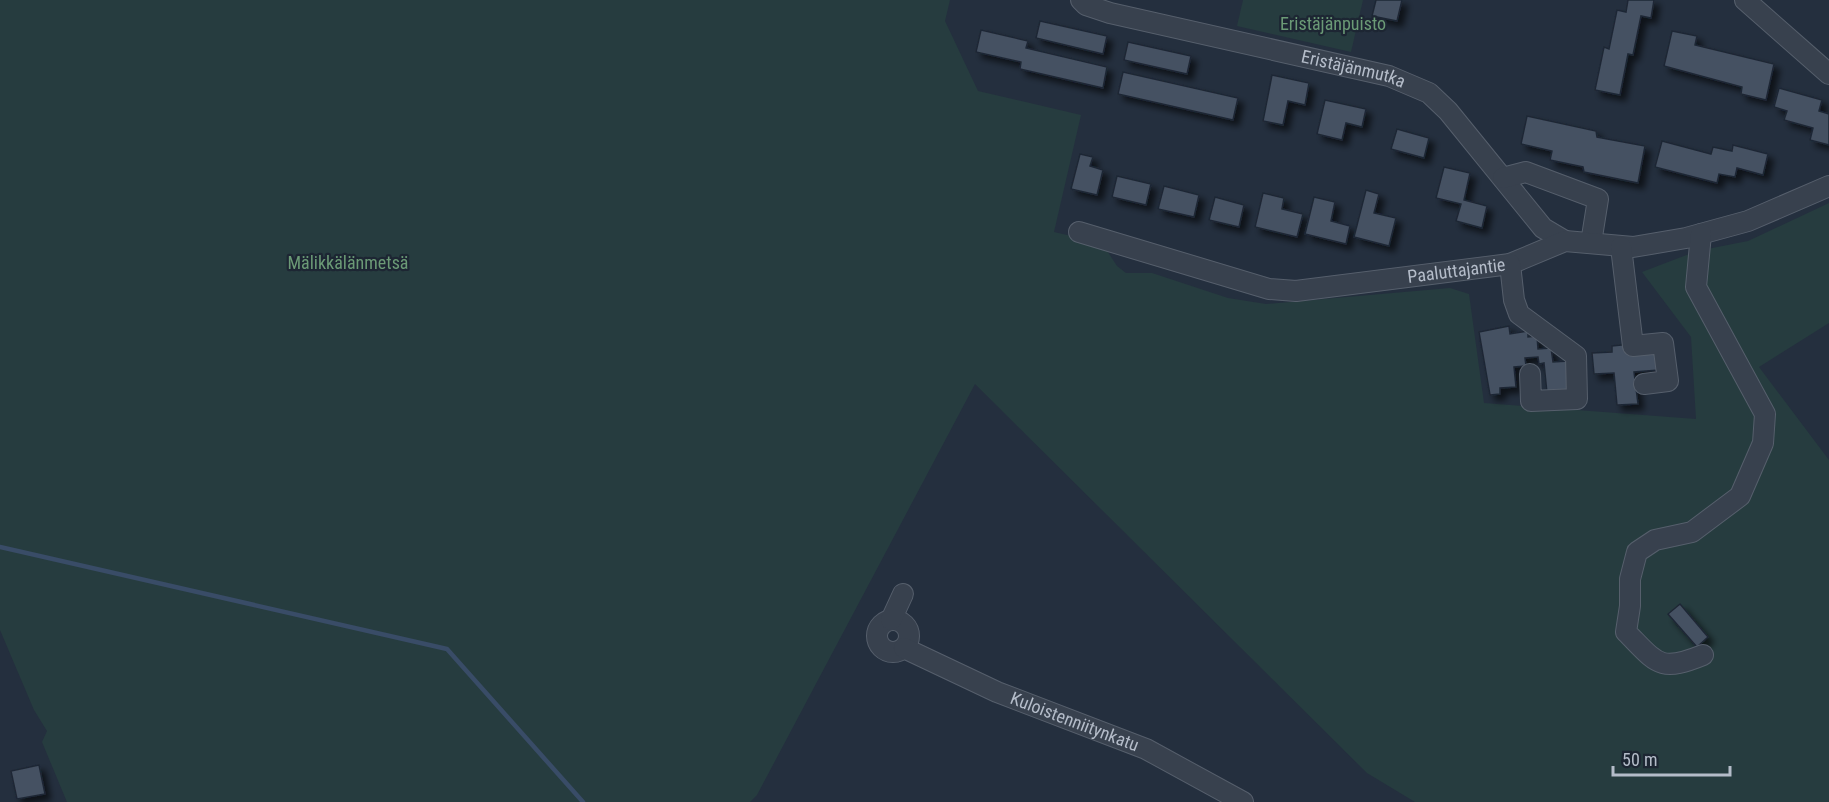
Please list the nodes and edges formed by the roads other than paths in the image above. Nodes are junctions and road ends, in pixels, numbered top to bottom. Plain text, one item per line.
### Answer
1 (1081, 0) edge
2 (1745, 0) edge
3 (1829, 74) edge
4 (1503, 178) junction
5 (1829, 186) edge
6 (1078, 232) dead end
7 (1701, 234) junction
8 (1565, 241) junction
9 (1591, 243) junction
10 (1621, 247) junction
11 (1509, 264) junction
12 (1530, 374) dead end
13 (1644, 384) dead end
14 (903, 594) dead end
15 (1703, 655) dead end
16 (1243, 802) edge

1 - 4 street, Eristäjänmutka
2 - 3 street
4 - 8 street, Eristäjänmutka
4 - 9 street
5 - 7 street, Paaluttajantie
6 - 11 street, Paaluttajantie
7 - 10 street, Paaluttajantie
7 - 15 street
8 - 9 street, Paaluttajantie
8 - 11 street, Paaluttajantie
9 - 10 street, Paaluttajantie
10 - 13 street
11 - 12 street
14 - 16 street, Kuloistenniitynkatu

